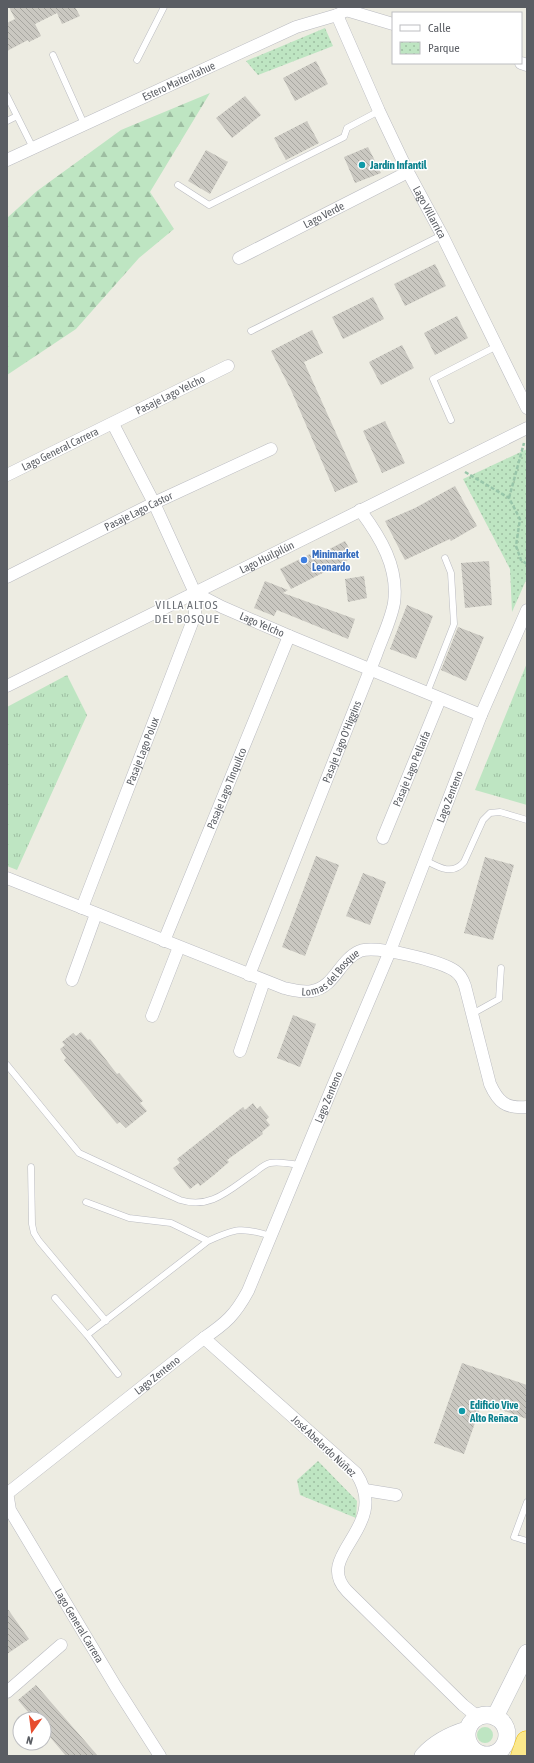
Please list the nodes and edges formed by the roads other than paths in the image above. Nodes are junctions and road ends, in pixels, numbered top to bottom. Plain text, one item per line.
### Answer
1 (164, 7) edge
2 (345, 11) edge
3 (392, 24) edge
4 (53, 55) dead end
5 (137, 60) dead end
6 (7, 96) edge
7 (379, 112) junction
8 (17, 116) junction
9 (7, 121) edge
10 (84, 124) junction
11 (33, 148) junction
12 (7, 160) edge
13 (408, 172) junction
14 (178, 185) dead end
15 (442, 234) junction
16 (239, 258) dead end
17 (251, 331) dead end
18 (498, 346) junction
19 (228, 366) dead end
20 (527, 408) edge
21 (451, 420) dead end
22 (113, 424) junction
23 (526, 433) edge
24 (271, 449) dead end
25 (7, 475) edge
26 (154, 503) junction
27 (360, 510) junction
28 (445, 558) dead end
29 (7, 577) edge
30 (196, 593) junction
31 (527, 610) edge
32 (289, 636) junction
33 (370, 669) junction
34 (7, 686) edge
35 (427, 693) junction
36 (440, 699) junction
37 (482, 715) junction
38 (527, 820) edge
39 (383, 838) dead end
40 (425, 860) junction
41 (7, 878) edge
42 (82, 908) junction
43 (96, 914) junction
44 (164, 941) junction
45 (179, 947) junction
46 (390, 951) junction
47 (501, 968) dead end
48 (249, 975) junction
49 (72, 980) dead end
50 (264, 981) junction
51 (472, 1014) junction
52 (152, 1016) dead end
53 (240, 1051) dead end
54 (7, 1065) edge
55 (527, 1107) edge
56 (300, 1165) junction
57 (30, 1167) dead end
58 (86, 1202) dead end
59 (271, 1236) junction
60 (208, 1241) junction
61 (55, 1298) dead end
62 (106, 1321) junction
63 (87, 1335) junction
64 (204, 1338) junction
65 (118, 1374) dead end
66 (365, 1490) junction
67 (7, 1493) edge
68 (396, 1495) dead end
69 (527, 1502) edge
70 (527, 1541) edge
71 (61, 1645) dead end
72 (527, 1653) edge
73 (7, 1692) edge
74 (495, 1717) junction
75 (472, 1724) junction
76 (502, 1752) edge
77 (160, 1756) edge
78 (423, 1756) edge
79 (427, 1756) edge

1 - 5 lane
2 - 3 street
2 - 7 street, Lago Villarrica
2 - 10 street, Estero Maitenlahue
4 - 10 lane
6 - 8 lane
7 - 13 street, Lago Villarrica
7 - 14 lane
8 - 9 lane
8 - 11 lane
10 - 11 street, Estero Maitenlahue
11 - 12 street, Estero Maitenlahue
13 - 15 street, Lago Villarrica
13 - 16 street, Lago Verde
15 - 17 lane
15 - 18 street, Lago Villarrica
18 - 20 street, Lago Villarrica
18 - 21 lane
19 - 22 street, Pasaje Lago Yelcho
22 - 25 street, Lago General Carrera
22 - 26 street
23 - 27 street, Lago Huilpilún
24 - 26 street, Pasaje Lago Castor
26 - 29 street, Pasaje Lago Castor
26 - 30 street
27 - 30 street, Lago Huilpilún
27 - 33 street, Pasaje Lago O'Higgins
28 - 35 lane
30 - 32 street, Lago Yelcho
30 - 34 street, Lago Huilpilún
30 - 42 street, Pasaje Lago Polux
31 - 37 street, Lago Zenteno
32 - 33 street, Lago Yelcho
32 - 44 street, Pasaje Lago Tinquilco
33 - 35 street, Lago Yelcho
33 - 48 street, Pasaje Lago O'Higgins
35 - 36 street, Lago Yelcho
36 - 37 street, Lago Yelcho
36 - 39 street, Pasaje Lago Pellaifa
37 - 40 street, Lago Zenteno
38 - 40 lane
40 - 46 street, Lago Zenteno
41 - 42 street, Lomas del Bosque
42 - 43 street, Lomas del Bosque
43 - 44 street, Lomas del Bosque
43 - 49 street
44 - 45 street, Lomas del Bosque
45 - 48 street, Lomas del Bosque
45 - 52 street
46 - 50 street, Lomas del Bosque
46 - 51 street, Lomas del Bosque
46 - 56 street, Lago Zenteno
47 - 51 lane
48 - 50 street, Lomas del Bosque
50 - 53 street
51 - 55 street, Lomas del Bosque
54 - 56 lane
56 - 59 street, Lago Zenteno
57 - 62 lane
58 - 60 lane
59 - 60 lane
59 - 64 street, Lago Zenteno
60 - 62 lane
61 - 63 lane
62 - 63 lane
63 - 65 lane
64 - 66 street, José Abelardo Núñez
64 - 67 street, Lago Zenteno
66 - 68 street
66 - 75 street
67 - 77 street, Lago General Carrera
69 - 70 lane
71 - 73 street
72 - 74 main road
74 - 75 main road
74 - 76 main road
75 - 76 main road
75 - 78 main road
76 - 79 main road

